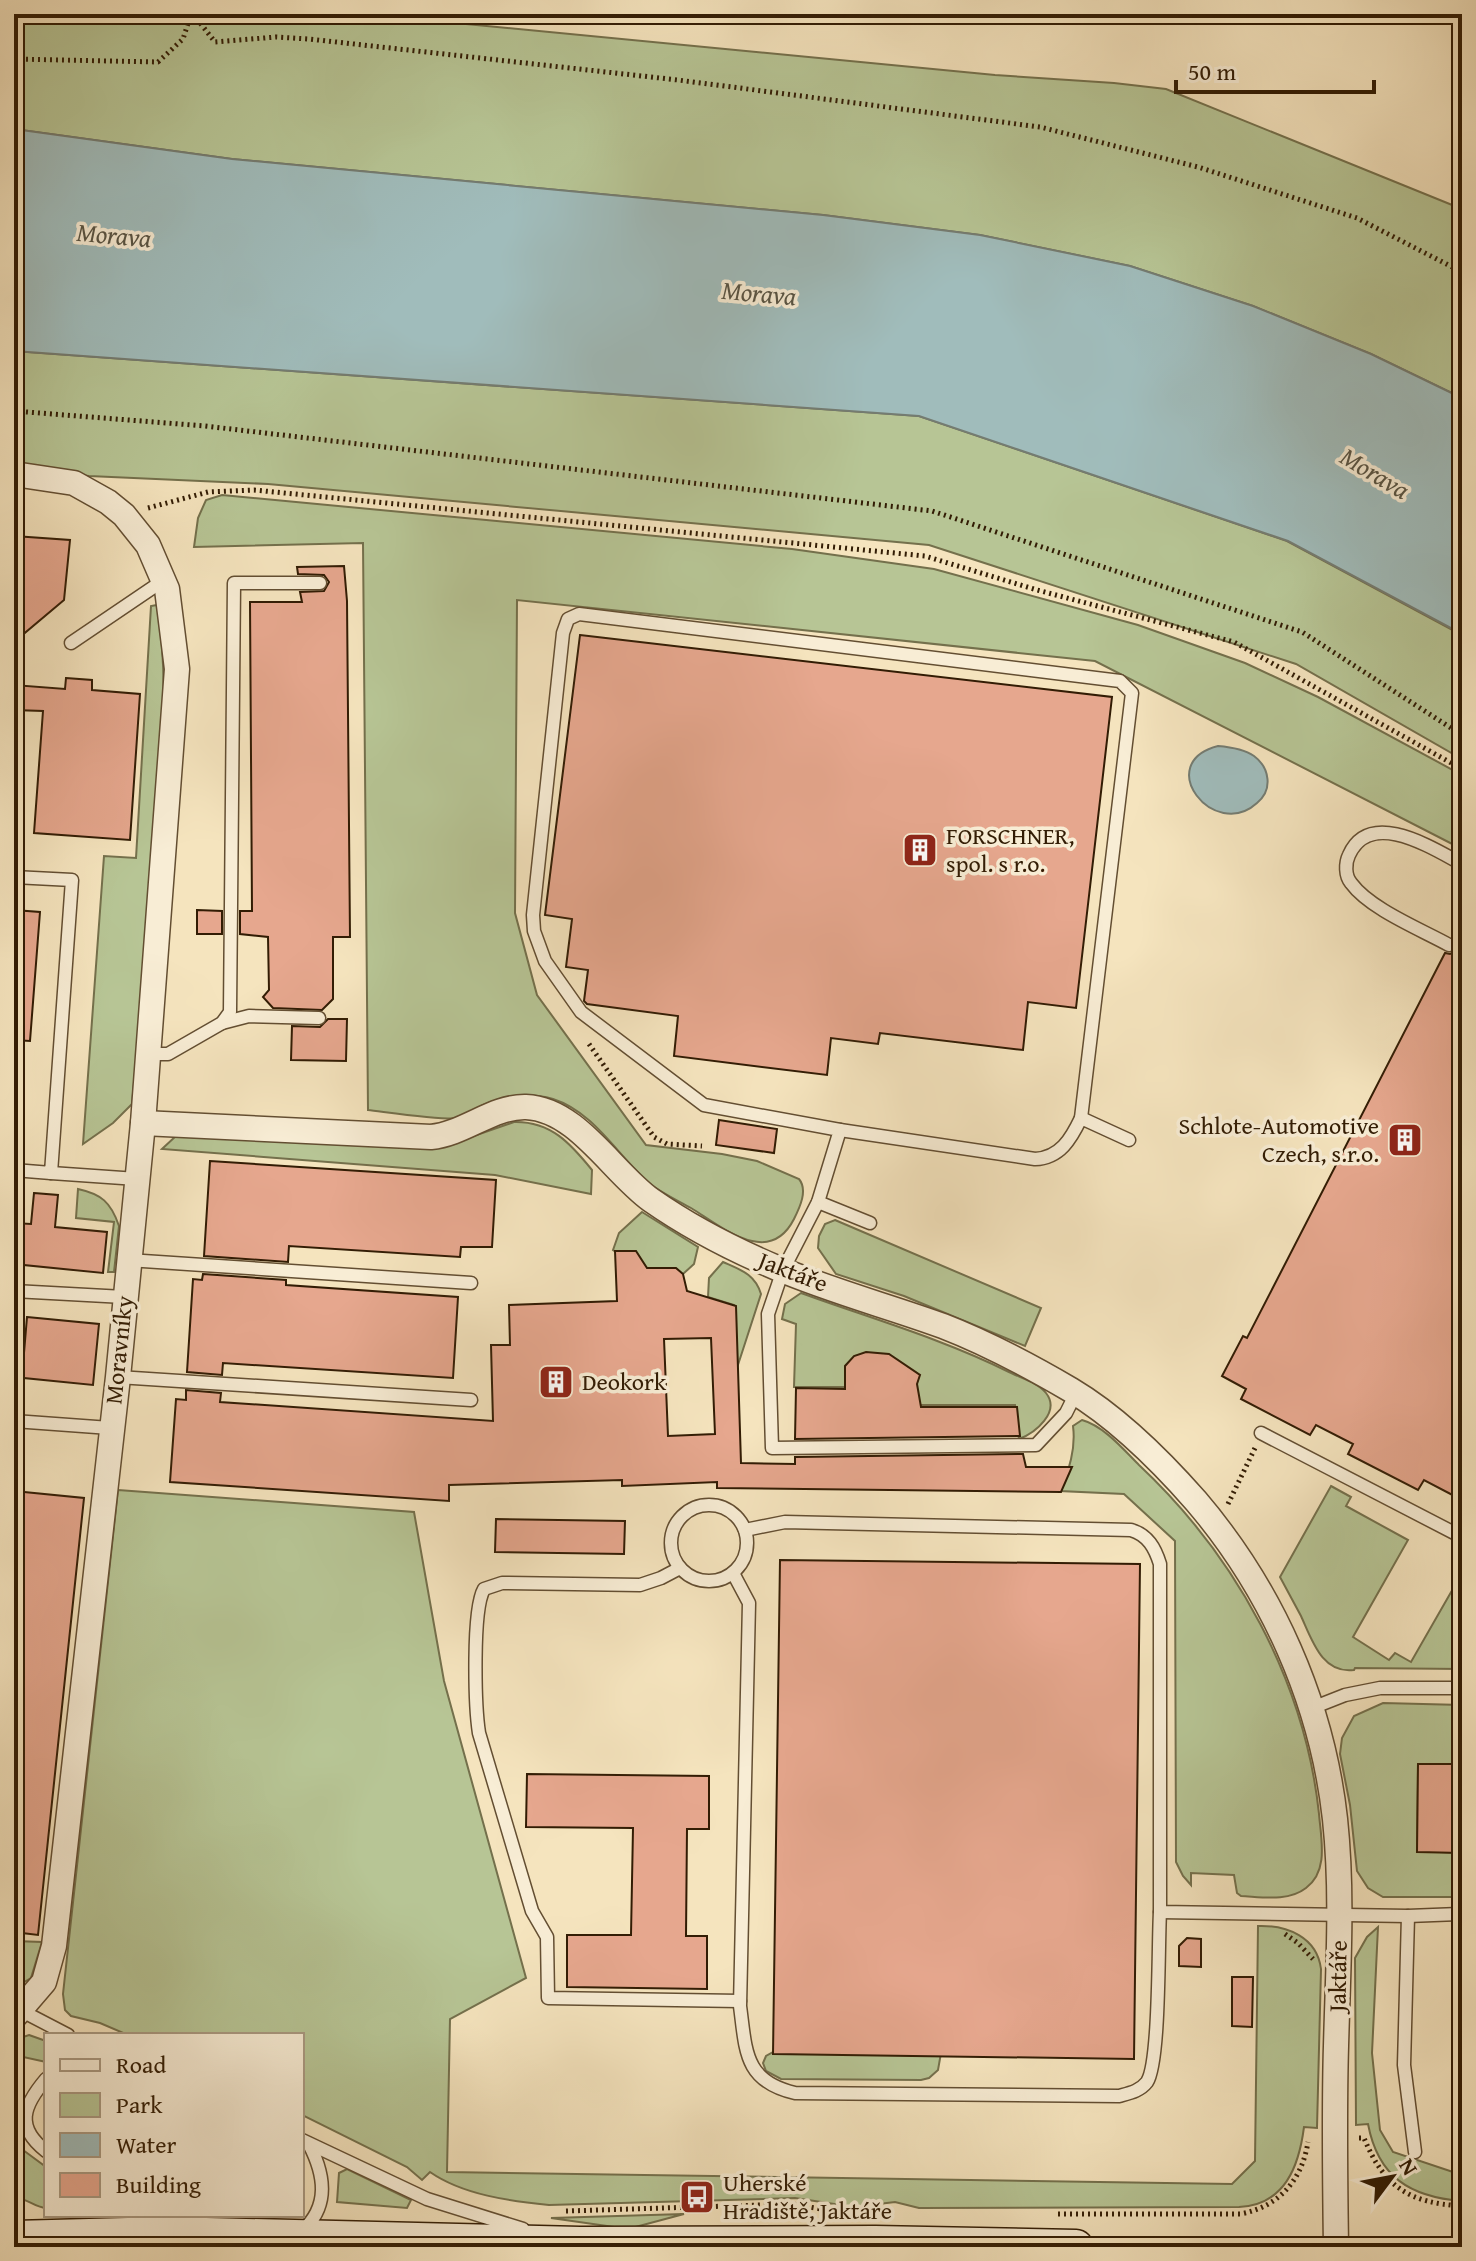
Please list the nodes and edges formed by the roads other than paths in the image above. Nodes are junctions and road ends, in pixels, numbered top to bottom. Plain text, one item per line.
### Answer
1 (14, 474) edge
2 (164, 580) junction
3 (320, 583) dead end
4 (71, 643) dead end
5 (1462, 864) edge
6 (14, 877) edge
7 (1449, 945) dead end
8 (319, 1018) dead end
9 (222, 1023) junction
10 (149, 1054) junction
11 (1081, 1118) junction
12 (143, 1123) junction
13 (840, 1130) junction
14 (1129, 1140) dead end
15 (14, 1170) edge
16 (51, 1173) junction
17 (137, 1179) junction
18 (818, 1202) junction
19 (870, 1223) dead end
20 (128, 1260) junction
21 (783, 1270) junction
22 (471, 1283) dead end
23 (14, 1291) edge
24 (124, 1297) junction
25 (118, 1377) junction
26 (1076, 1393) junction
27 (471, 1400) dead end
28 (14, 1421) edge
29 (110, 1428) junction
30 (1261, 1433) road end
31 (745, 1530) junction
32 (1462, 1537) edge
33 (680, 1568) junction
34 (733, 1573) junction
35 (1462, 1688) edge
36 (1312, 1708) junction
37 (1160, 1912) junction
38 (1459, 1914) dead end
39 (1328, 1915) junction
40 (1408, 1916) junction
41 (740, 2001) junction
42 (16, 2011) edge
43 (64, 2033) edge
44 (44, 2082) edge
45 (306, 2142) edge
46 (44, 2149) edge
47 (1415, 2152) dead end
48 (296, 2236) junction
49 (14, 2238) edge
50 (469, 2244) edge
51 (580, 2244) junction
52 (1076, 2247) edge
53 (1336, 2247) edge

1 - 2 street, Moravníky
2 - 4 lane
2 - 10 street, Moravníky
3 - 9 lane
5 - 7 lane
6 - 16 lane
8 - 9 lane
9 - 10 lane
10 - 12 street, Moravníky
11 - 13 lane
11 - 13 lane
11 - 14 lane
12 - 17 street, Moravníky
12 - 21 street, Jaktáře
13 - 18 lane
15 - 16 lane
16 - 17 lane
17 - 20 street, Moravníky
18 - 19 lane
18 - 21 lane
20 - 22 lane
20 - 24 street, Moravníky
21 - 26 street, Jaktáře
21 - 26 lane
23 - 24 lane
24 - 25 street, Moravníky
25 - 27 lane
25 - 29 street, Moravníky
26 - 36 street, Jaktáře
28 - 29 lane
29 - 42 street, Moravníky
30 - 32 lane
31 - 33 lane
31 - 34 lane
31 - 37 lane
33 - 34 lane
33 - 41 lane
34 - 41 lane
35 - 36 lane
36 - 39 street, Jaktáře
37 - 39 lane
37 - 41 lane
38 - 40 lane
39 - 40 lane
39 - 53 street, Jaktáře
40 - 47 lane
42 - 43 lane
44 - 46 lane
45 - 48 lane
45 - 51 lane
48 - 49 main road
48 - 50 main road
50 - 51 main road
51 - 52 main road

